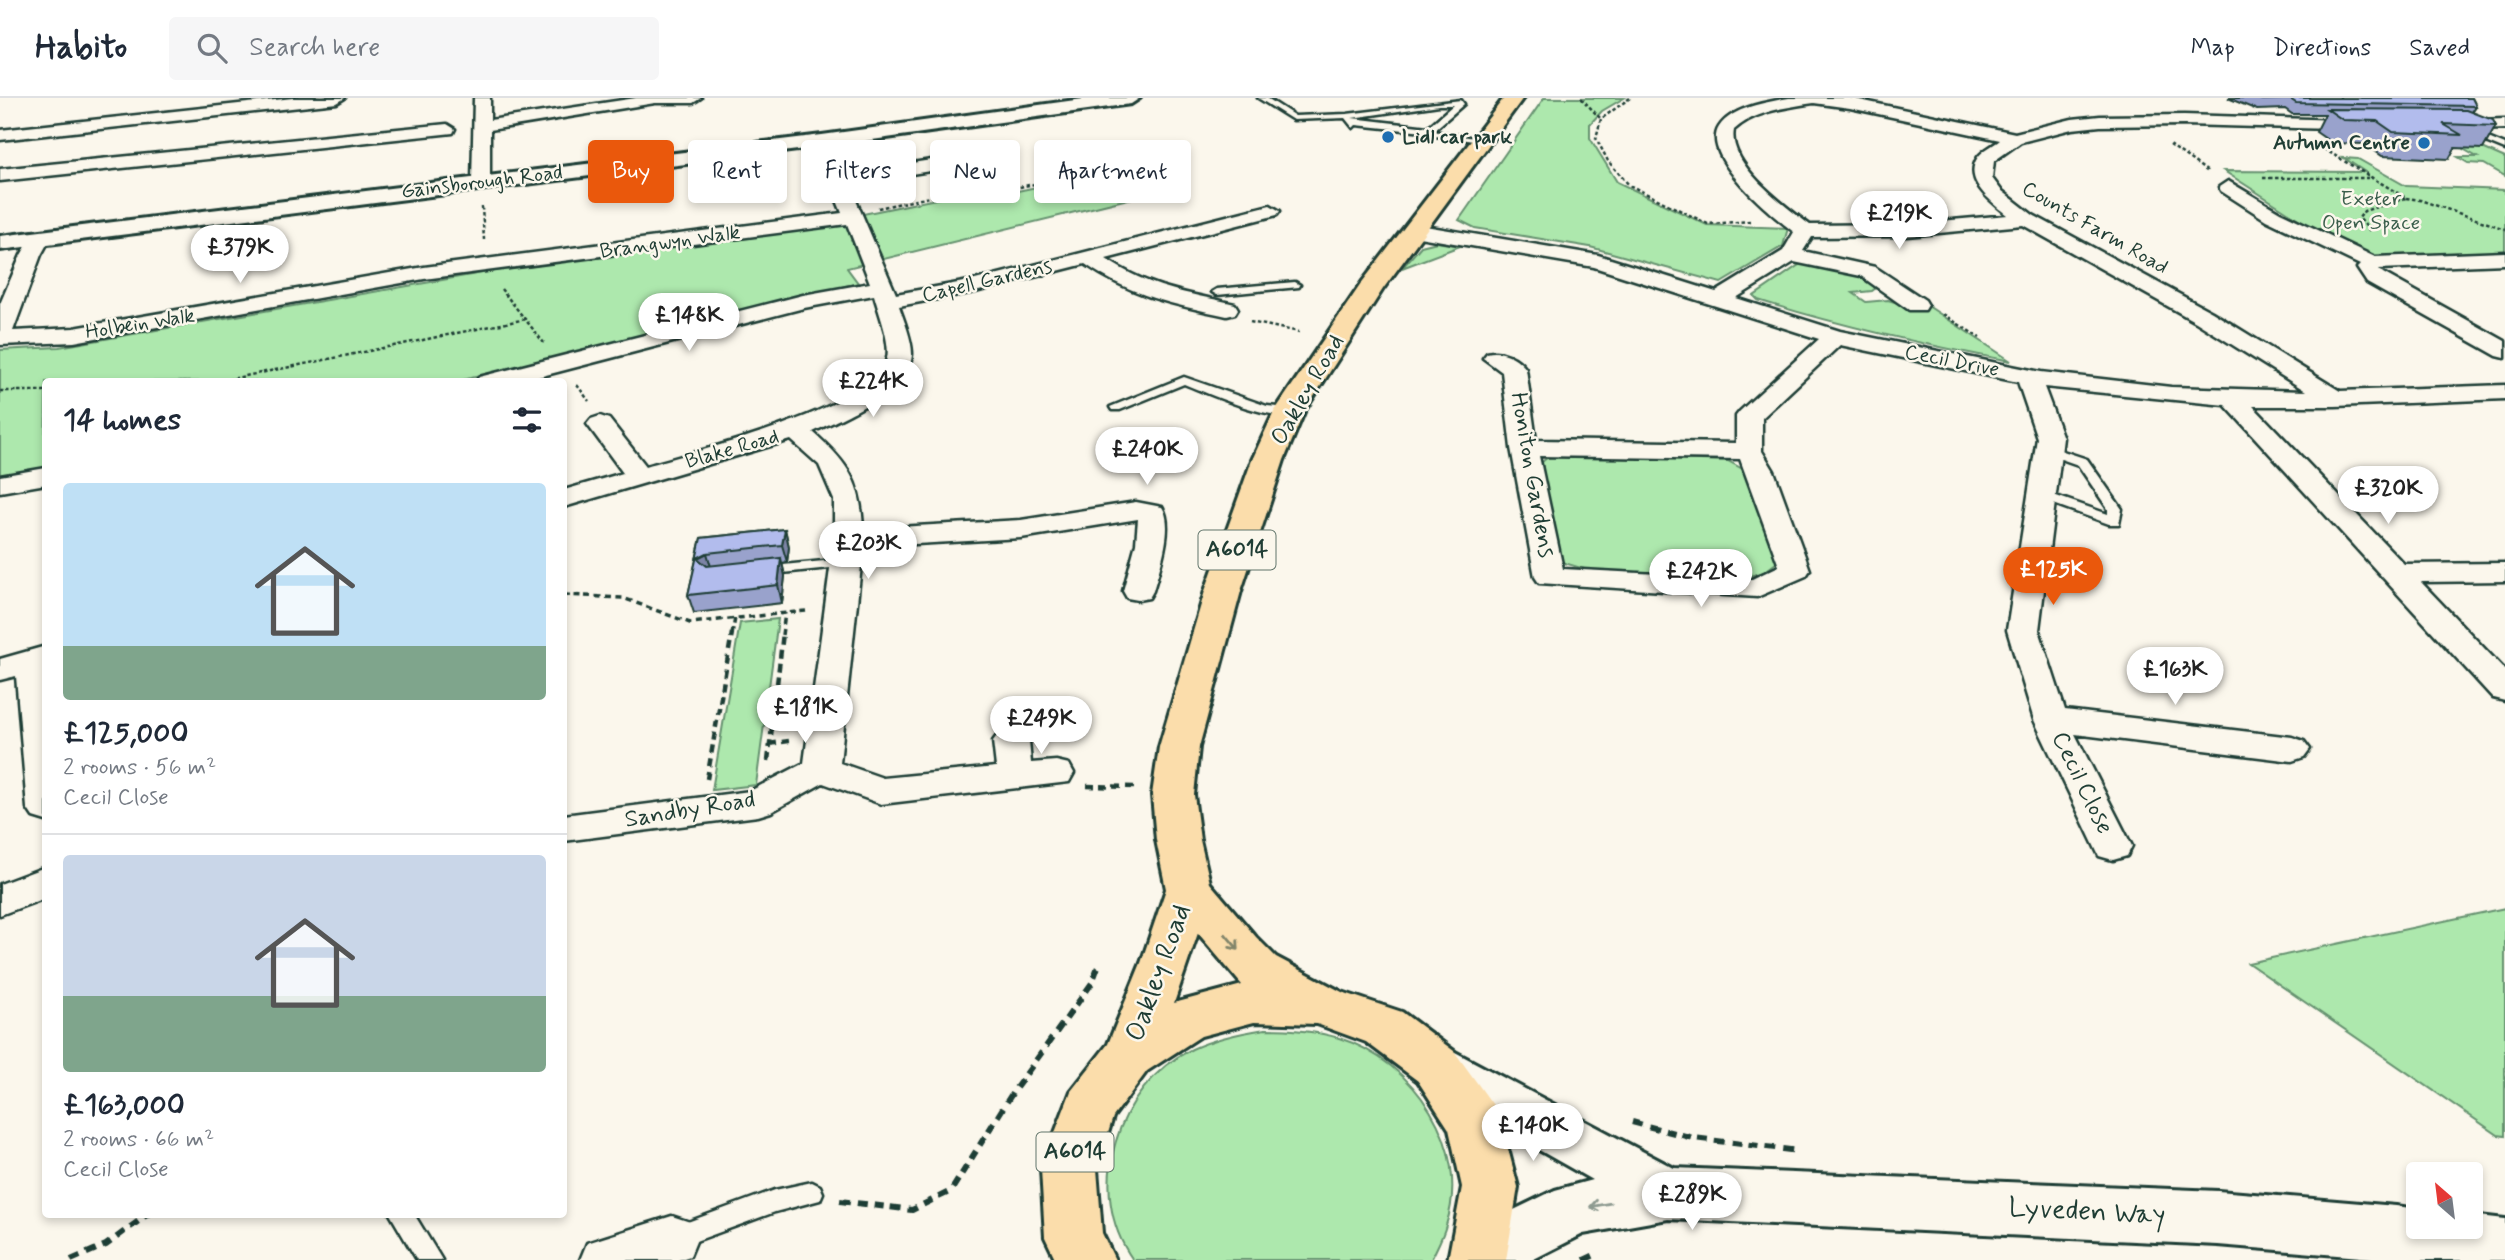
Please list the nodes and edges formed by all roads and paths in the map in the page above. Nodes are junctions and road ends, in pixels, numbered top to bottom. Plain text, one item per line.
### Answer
1 (137, 98) edge
2 (337, 98) edge
3 (482, 98) edge
4 (654, 98) edge
5 (693, 98) edge
6 (1131, 98) edge
7 (1262, 98) edge
8 (1514, 98) edge
9 (1581, 98) edge
10 (1630, 98) edge
11 (1813, 98) edge
12 (299, 100) edge
13 (1093, 100) edge
14 (1853, 100) edge
15 (1462, 101) edge
16 (2107, 103) dead end
17 (150, 118) junction
18 (1601, 119) junction
19 (2132, 120) junction
20 (124, 121) junction
21 (1350, 121) junction
22 (2278, 123) junction
23 (2505, 124) edge
24 (2385, 125) edge
25 (483, 126) junction
26 (2444, 126) joint
27 (447, 129) dead end
28 (1430, 129) junction
29 (0, 135) edge
30 (1486, 136) junction
31 (2015, 138) junction
32 (829, 140) edge
33 (801, 144) edge
34 (2505, 148) edge
35 (128, 160) junction
36 (0, 175) edge
37 (2372, 178) junction
38 (481, 182) junction
39 (1034, 184) edge
40 (2228, 187) junction
41 (2406, 198) junction
42 (848, 203) edge
43 (1270, 211) dead end
44 (853, 215) junction
45 (2026, 219) junction
46 (1797, 225) junction
47 (2505, 229) edge
48 (1413, 230) junction
49 (41, 237) junction
50 (0, 243) edge
51 (1791, 255) junction
52 (1087, 257) junction
53 (2505, 258) edge
54 (2372, 262) junction
55 (2395, 262) junction
56 (485, 267) junction
57 (1295, 285) dead end
58 (885, 295) junction
59 (1870, 298) dead end
60 (1719, 299) junction
61 (1216, 301) joint
62 (526, 319) junction
63 (1835, 337) junction
64 (0, 338) edge
65 (2505, 351) edge
66 (1496, 358) dead end
67 (561, 364) junction
68 (2028, 376) junction
69 (236, 378) edge
70 (504, 378) edge
71 (0, 391) edge
72 (42, 391) edge
73 (2505, 392) edge
74 (2232, 398) junction
75 (2334, 399) junction
76 (1116, 407) dead end
77 (1289, 412) junction
78 (600, 424) joint
79 (796, 430) junction
80 (1524, 448) junction
81 (2048, 450) junction
82 (1749, 452) junction
83 (640, 476) junction
84 (42, 477) edge
85 (0, 484) edge
86 (2042, 495) junction
87 (567, 498) edge
88 (846, 551) junction
89 (2505, 572) edge
90 (750, 573) edge
91 (2398, 573) junction
92 (1138, 591) dead end
93 (567, 595) edge
94 (839, 608) junction
95 (785, 613) junction
96 (735, 618) junction
97 (25, 662) edge
98 (2505, 690) edge
99 (2052, 720) junction
100 (1011, 741) dead end
101 (2292, 749) dead end
102 (821, 769) junction
103 (1056, 773) dead end
104 (1015, 777) junction
105 (42, 780) edge
106 (768, 797) junction
107 (702, 810) junction
108 (567, 828) edge
109 (2113, 846) dead end
110 (42, 882) edge
111 (1189, 890) junction
112 (0, 900) edge
113 (1100, 961) dead end
114 (1324, 1006) junction
115 (1129, 1056) junction
116 (1436, 1066) junction
117 (1621, 1118) dead end
118 (1801, 1152) dead end
119 (812, 1193) joint
120 (1668, 1193) junction
121 (143, 1218) edge
122 (404, 1218) edge
123 (672, 1238) joint
124 (2505, 1246) edge
125 (1478, 1259) edge
126 (71, 1260) edge
127 (430, 1260) edge
128 (605, 1260) edge
129 (1086, 1260) edge

1 - 20 street
2 - 12 street
3 - 25 street
4 - 5 street
4 - 25 street
6 - 13 street, Gainsborough Road
7 - 21 lane
8 - 30 main road, Oakley Road / A6014
9 - 18 path
10 - 18 path
11 - 14 street
11 - 46 street
12 - 17 street
13 - 32 street, Gainsborough Road
14 - 31 street
15 - 21 lane
15 - 28 lane
16 - 19 street
17 - 20 street
17 - 35 street
18 - 46 path
19 - 22 street, Counts Farm Road
19 - 31 street, Counts Farm Road
19 - 40 path
20 - 29 street
21 - 28 lane
22 - 24 street, Counts Farm Road
22 - 37 path
23 - 26 street
25 - 38 street
26 - 34 lane
27 - 35 street
28 - 30 lane
30 - 48 main road, Oakley Road / A6014
31 - 45 street, Counts Farm Road
33 - 38 street, Gainsborough Road
35 - 36 street
37 - 40 path
37 - 41 path
38 - 49 street, Gainsborough Road
38 - 56 path
39 - 44 path
40 - 54 street
41 - 47 path
41 - 55 path
42 - 44 street, Blake Road
43 - 52 street, Capell Gardens
44 - 56 street, Brangwyn Walk
44 - 58 street, Blake Road
45 - 46 street
45 - 75 street, Counts Farm Road
46 - 51 street
48 - 60 street, Cecil Drive
48 - 77 main road, Oakley Road / A6014
49 - 50 street, Gainsborough Road
49 - 64 street
51 - 59 street
51 - 60 street
52 - 58 street, Capell Gardens
52 - 61 street, Capell Gardens
53 - 55 street
54 - 55 street
54 - 65 street
56 - 62 path
56 - 64 street, Holbein Walk
57 - 61 lane
58 - 67 street, Capell Gardens
58 - 79 street, Blake Road
60 - 63 street, Cecil Drive
62 - 67 path
62 - 69 path
63 - 68 street, Cecil Drive
63 - 82 street, Honiton Gardens
66 - 80 street, Honiton Gardens
67 - 70 street, Capell Gardens
67 - 78 path
68 - 74 street, Cecil Drive
68 - 81 street, Cecil Close
71 - 72 path
73 - 75 street, Cecil Drive
74 - 75 street, Cecil Drive
74 - 91 street
76 - 77 lane
77 - 111 main road, Oakley Road / A6014
78 - 83 street
79 - 83 street, Blake Road
79 - 88 street
80 - 82 street
80 - 82 street, Honiton Gardens
81 - 86 street, Cecil Close
81 - 86 lane
83 - 87 street, Blake Road
84 - 85 street
86 - 99 street, Cecil Close
88 - 90 lane
88 - 92 street
88 - 94 street
89 - 91 street
91 - 98 street
93 - 96 path
94 - 95 path
94 - 102 street
95 - 96 path
95 - 106 path
96 - 107 path
97 - 105 street
99 - 101 street, Cecil Close
99 - 109 street, Cecil Close
100 - 104 street
102 - 104 street
102 - 106 street, Sandby Road
103 - 104 street
106 - 107 street, Sandby Road
107 - 108 street, Sandby Road
110 - 112 street
111 -> 114 main road, Oakley Road / A6014
111 - 115 main road, Oakley Road / A6014
113 - 119 path
114 - 115 main road, Oakley Road / A6014
114 - 116 main road, Oakley Road / A6014
115 - 129 main road, Oakley Road / A6014
116 - 120 street, Lyveden Way
116 - 125 main road, Oakley Road / A6014
117 - 118 path
119 - 123 lane
120 - 124 street, Lyveden Way
120 -> 125 street, Lyveden Way
121 - 126 path
122 - 127 lane
123 - 128 street

